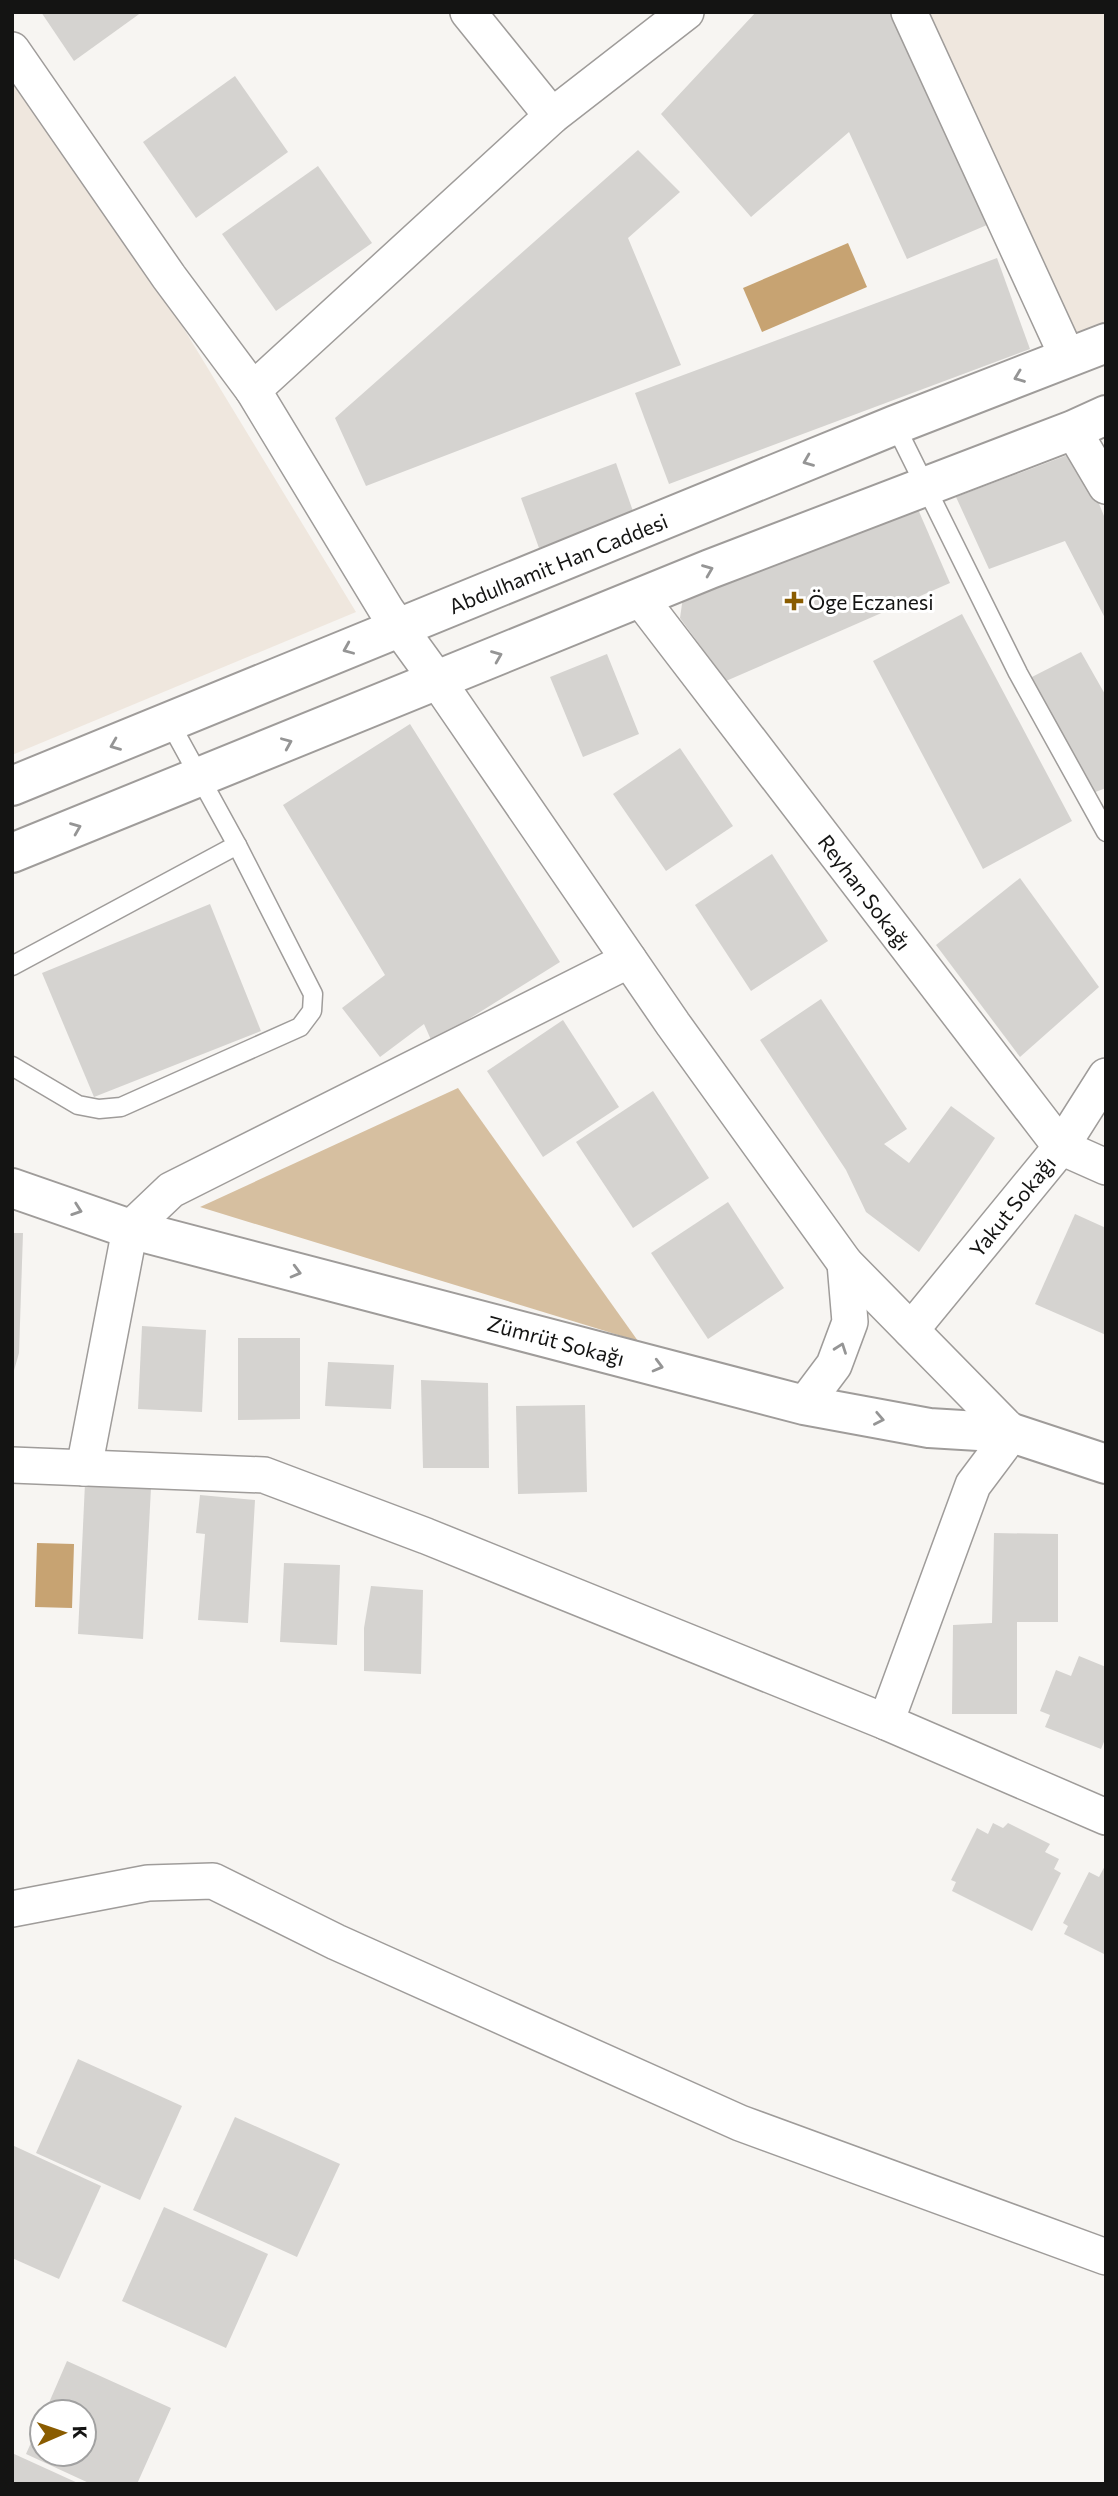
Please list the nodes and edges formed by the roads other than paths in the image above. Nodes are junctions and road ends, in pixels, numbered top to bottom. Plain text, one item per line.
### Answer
1 (468, 12) edge
2 (686, 12) edge
3 (909, 12) edge
4 (12, 50) edge
5 (552, 116) junction
6 (1106, 343) edge
7 (1068, 358) junction
8 (253, 390) junction
9 (1089, 422) edge
10 (895, 425) junction
11 (925, 486) junction
12 (1106, 486) edge
13 (639, 598) junction
14 (398, 628) junction
15 (437, 680) junction
16 (170, 723) junction
17 (201, 778) junction
18 (12, 786) edge
19 (1106, 832) edge
20 (237, 845) junction
21 (12, 853) edge
22 (629, 960) junction
23 (12, 966) edge
24 (12, 1066) edge
25 (1106, 1076) edge
26 (1061, 1147) junction
27 (1106, 1167) edge
28 (12, 1188) edge
29 (130, 1229) junction
30 (845, 1263) junction
31 (911, 1330) junction
32 (804, 1405) junction
33 (1012, 1433) junction
34 (1106, 1464) edge
35 (12, 1465) edge
36 (84, 1468) junction
37 (886, 1722) junction
38 (1106, 1816) edge
39 (12, 1909) edge
40 (1106, 2257) edge

1 - 5 street
2 - 5 street
3 - 7 street
4 - 8 street
5 - 8 street
6 - 7 main road, Abdulhamit Han Caddesi
7 -> 10 main road, Abdulhamit Han Caddesi
8 - 14 street
9 - 11 main road
9 - 12 street
10 - 11 lane
10 -> 14 main road, Abdulhamit Han Caddesi
13 -> 11 main road
11 - 19 lane
15 -> 13 main road
13 - 26 street, Reyhan Sokağı
14 - 15 street
14 -> 16 main road, Abdulhamit Han Caddesi
17 -> 15 main road
15 - 22 street
16 - 17 lane
16 -> 18 main road, Abdulhamit Han Caddesi
17 - 20 lane
21 -> 17 main road
20 - 23 lane
20 - 24 lane
22 - 29 street
22 - 30 street
25 - 26 street, Yakut Sokağı
26 - 27 street, Reyhan Sokağı
26 - 31 street, Yakut Sokağı
28 -> 29 main road, Zümrüt Sokağı
29 -> 32 main road, Zümrüt Sokağı
29 - 36 street
30 - 31 street
32 -> 30 street
31 - 33 street
32 -> 33 main road, Zümrüt Sokağı
33 - 34 main road, Zümrüt Sokağı
33 - 37 street
35 - 36 street
36 - 37 street
37 - 38 street
39 - 40 street

